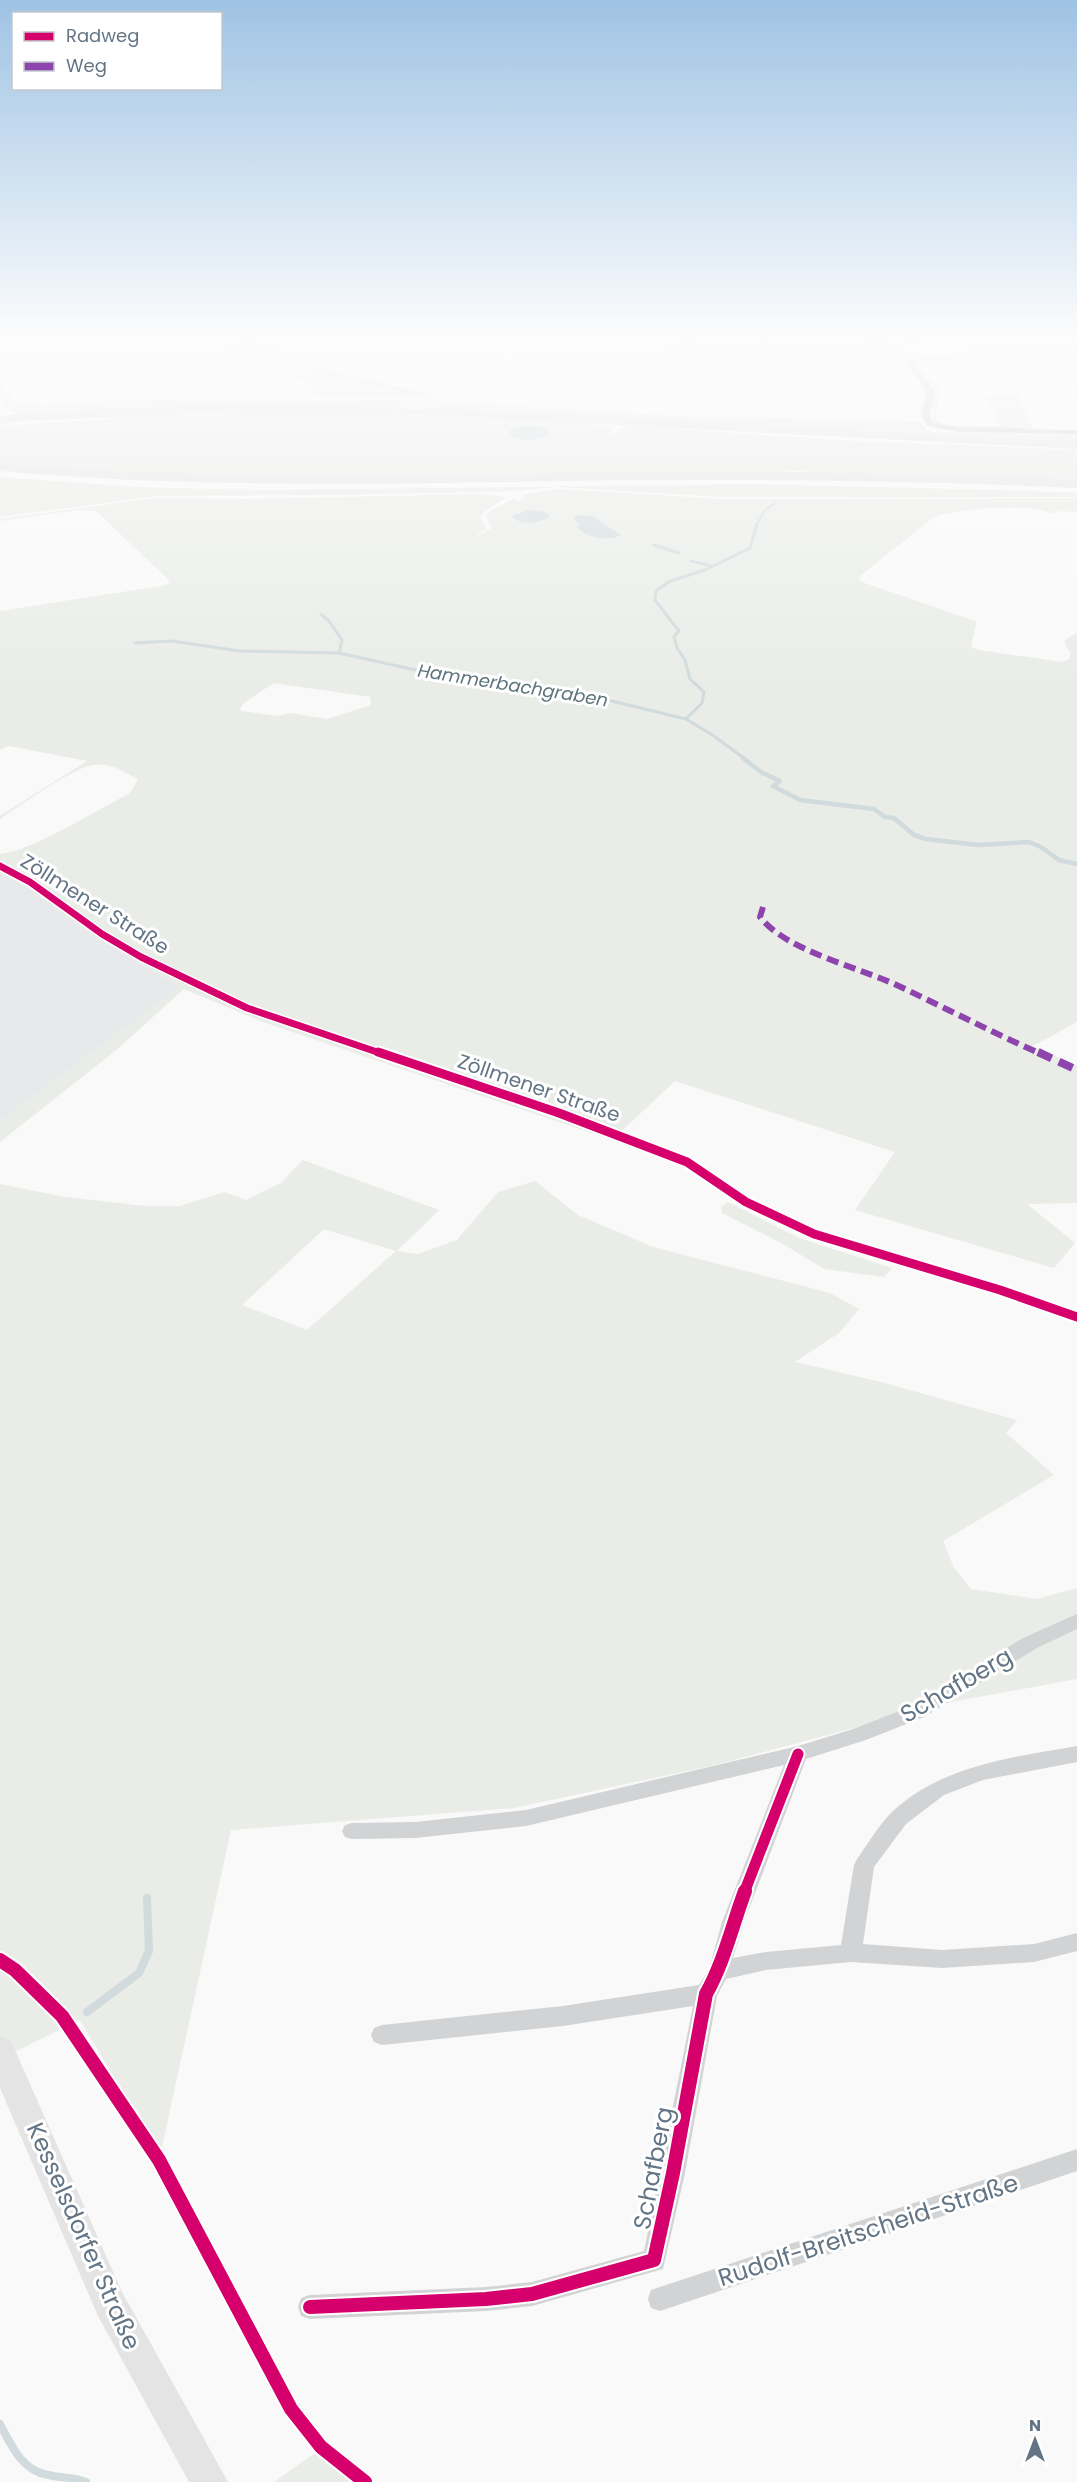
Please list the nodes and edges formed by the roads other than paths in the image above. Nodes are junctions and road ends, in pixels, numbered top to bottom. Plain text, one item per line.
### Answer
1 (0, 467) edge
2 (0, 474) edge
3 (1077, 484) edge
4 (1077, 490) edge
5 (0, 866) edge
6 (1077, 1317) edge
7 (1077, 1621) edge
8 (798, 1754) junction
9 (1077, 1754) edge
10 (352, 1832) dead end
11 (1077, 1942) edge
12 (851, 1953) junction
13 (719, 1971) junction
14 (706, 1994) junction
15 (382, 2035) dead end
16 (0, 2050) edge
17 (1077, 2160) edge
18 (660, 2299) dead end
19 (310, 2307) dead end
20 (209, 2482) edge

1 - 3 highway
2 - 4 highway
5 - 6 street, Zöllmener Straße
7 - 8 street, Schafberg
8 - 10 street, Schafberg
8 - 13 street, Schafberg
9 - 12 street
11 - 12 street
12 - 13 street
13 - 14 street, Schafberg
14 - 15 street
14 - 19 street, Schafberg
16 - 20 street, Kesselsdorfer Straße
17 - 18 street, Rudolf-Breitscheid-Straße

